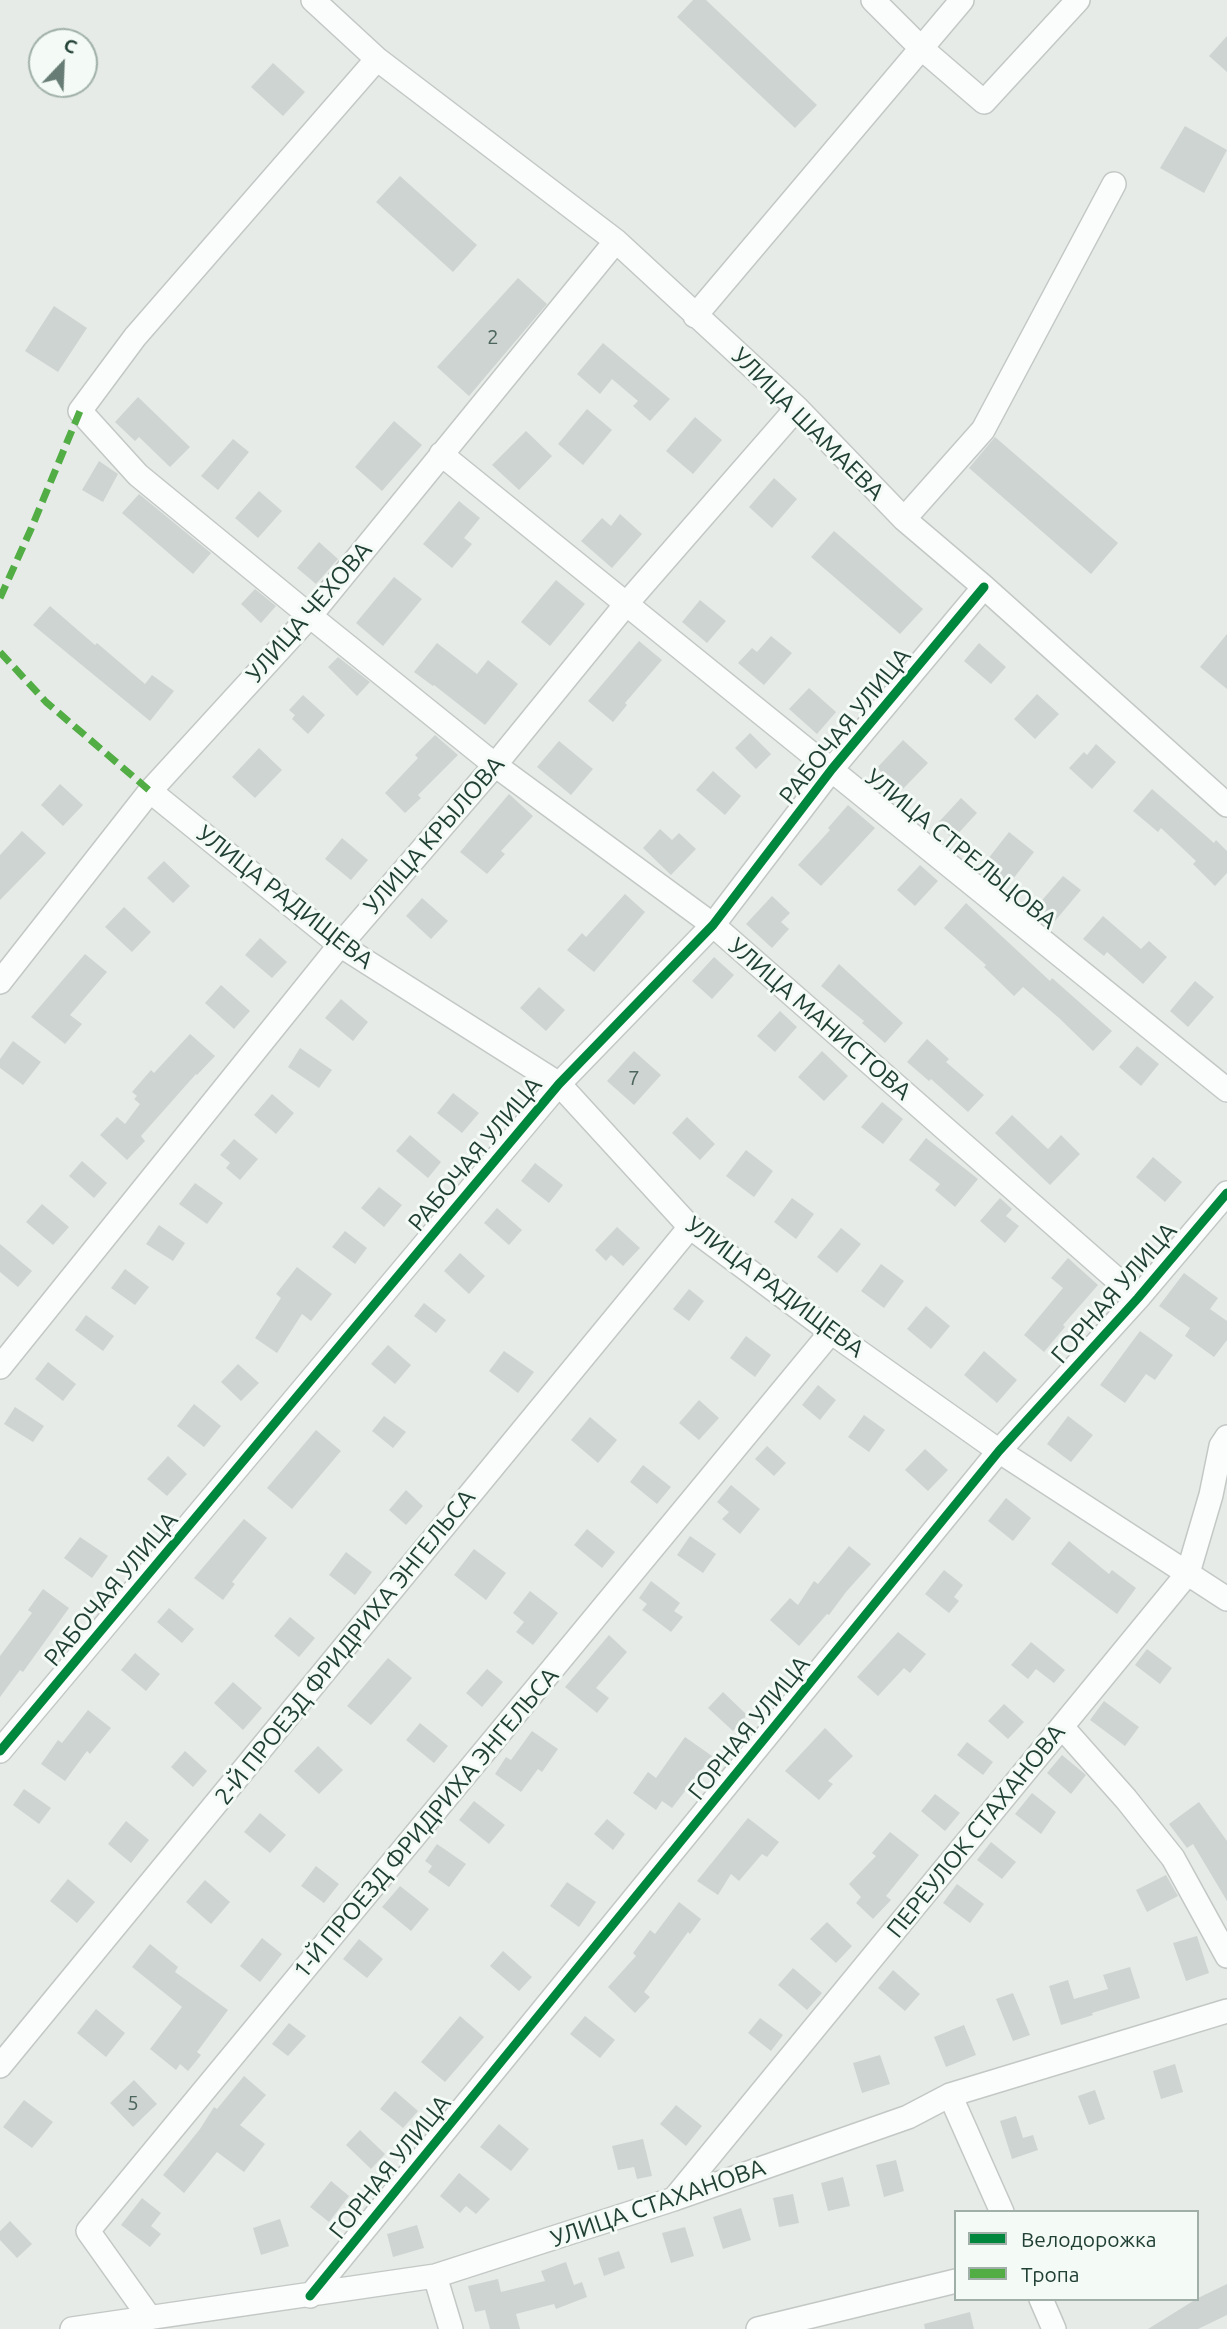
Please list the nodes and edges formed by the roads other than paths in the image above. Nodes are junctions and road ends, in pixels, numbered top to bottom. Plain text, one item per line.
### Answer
1 (313, 0) edge
2 (873, 0) edge
3 (961, 0) edge
4 (1078, 0) edge
5 (920, 47) junction
6 (377, 59) junction
7 (1114, 184) dead end
8 (616, 241) junction
9 (695, 316) junction
10 (797, 408) junction
11 (441, 454) junction
12 (904, 519) junction
13 (984, 587) junction
14 (627, 603) junction
15 (310, 616) junction
16 (495, 765) junction
17 (832, 769) junction
18 (150, 791) junction
19 (1227, 805) edge
20 (713, 925) junction
21 (340, 945) junction
22 (0, 982) edge
23 (559, 1084) junction
24 (1227, 1090) edge
25 (1227, 1193) edge
26 (690, 1227) junction
27 (1138, 1297) junction
28 (831, 1332) junction
29 (0, 1367) edge
30 (1227, 1437) edge
31 (999, 1451) junction
32 (1188, 1573) junction
33 (1227, 1599) edge
34 (1062, 1727) junction
35 (0, 1751) edge
36 (1227, 1956) edge
37 (1227, 2011) edge
38 (0, 2066) edge
39 (950, 2095) junction
40 (674, 2199) junction
41 (1001, 2210) edge
42 (435, 2276) junction
43 (954, 2281) edge
44 (310, 2296) junction
45 (1042, 2301) edge
46 (150, 2318) junction
47 (72, 2329) edge
48 (451, 2329) edge
49 (758, 2329) edge
50 (1054, 2329) edge

1 - 6 street, УЛИЦА ШАМАЕВА
2 - 5 street
3 - 5 street
4 - 5 street
5 - 9 street
6 - 8 street, УЛИЦА ШАМАЕВА
6 - 15 street, УЛИЦА МАНИСТОВА
7 - 12 street
8 - 9 street, УЛИЦА ШАМАЕВА
8 - 11 street, УЛИЦА ЧЕХОВА
9 - 10 street, УЛИЦА ШАМАЕВА
10 - 12 street, УЛИЦА ШАМАЕВА
10 - 14 street, УЛИЦА КРЫЛОВА
11 - 14 street, УЛИЦА СТРЕЛЬЦОВА
11 - 15 street, УЛИЦА ЧЕХОВА
12 - 13 street, УЛИЦА ШАМАЕВА
13 - 17 street, РАБОЧАЯ УЛИЦА
13 - 19 street, УЛИЦА ШАМАЕВА
14 - 16 street, УЛИЦА КРЫЛОВА
14 - 17 street, УЛИЦА СТРЕЛЬЦОВА
15 - 16 street, УЛИЦА МАНИСТОВА
15 - 18 street, УЛИЦА ЧЕХОВА
16 - 20 street, УЛИЦА МАНИСТОВА
16 - 21 street, УЛИЦА КРЫЛОВА
17 - 20 street, РАБОЧАЯ УЛИЦА
17 - 24 street, УЛИЦА СТРЕЛЬЦОВА
18 - 21 street, УЛИЦА РАДИЩЕВА
18 - 22 street, УЛИЦА ЧЕХОВА
20 - 23 street, РАБОЧАЯ УЛИЦА
20 - 27 street, УЛИЦА МАНИСТОВА
21 - 23 street, УЛИЦА РАДИЩЕВА
21 - 29 street, УЛИЦА КРЫЛОВА
23 - 26 street, УЛИЦА РАДИЩЕВА
23 - 35 street, РАБОЧАЯ УЛИЦА
25 - 27 street, ГОРНАЯ УЛИЦА
26 - 28 street, УЛИЦА РАДИЩЕВА
26 - 38 street, 2-Й ПРОЕЗД ФРИДРИХА ЭНГЕЛЬСА
27 - 31 street, ГОРНАЯ УЛИЦА
28 - 31 street, УЛИЦА РАДИЩЕВА
28 - 46 street, 1-Й ПРОЕЗД ФРИДРИХА ЭНГЕЛЬСА
30 - 32 street, ПЕРЕУЛОК СТАХАНОВА
31 - 32 street, УЛИЦА РАДИЩЕВА
31 - 44 street, ГОРНАЯ УЛИЦА
32 - 33 street, УЛИЦА РАДИЩЕВА
32 - 34 street, ПЕРЕУЛОК СТАХАНОВА
34 - 36 street
34 - 40 street, ПЕРЕУЛОК СТАХАНОВА
37 - 39 street, УЛИЦА СТАХАНОВА
39 - 40 street, УЛИЦА СТАХАНОВА
39 - 41 street
40 - 42 street, УЛИЦА СТАХАНОВА
42 - 44 street, УЛИЦА СТАХАНОВА
42 - 48 street
43 - 49 street
44 - 46 street, УЛИЦА СТАХАНОВА
45 - 50 street
46 - 47 street, УЛИЦА СТАХАНОВА

